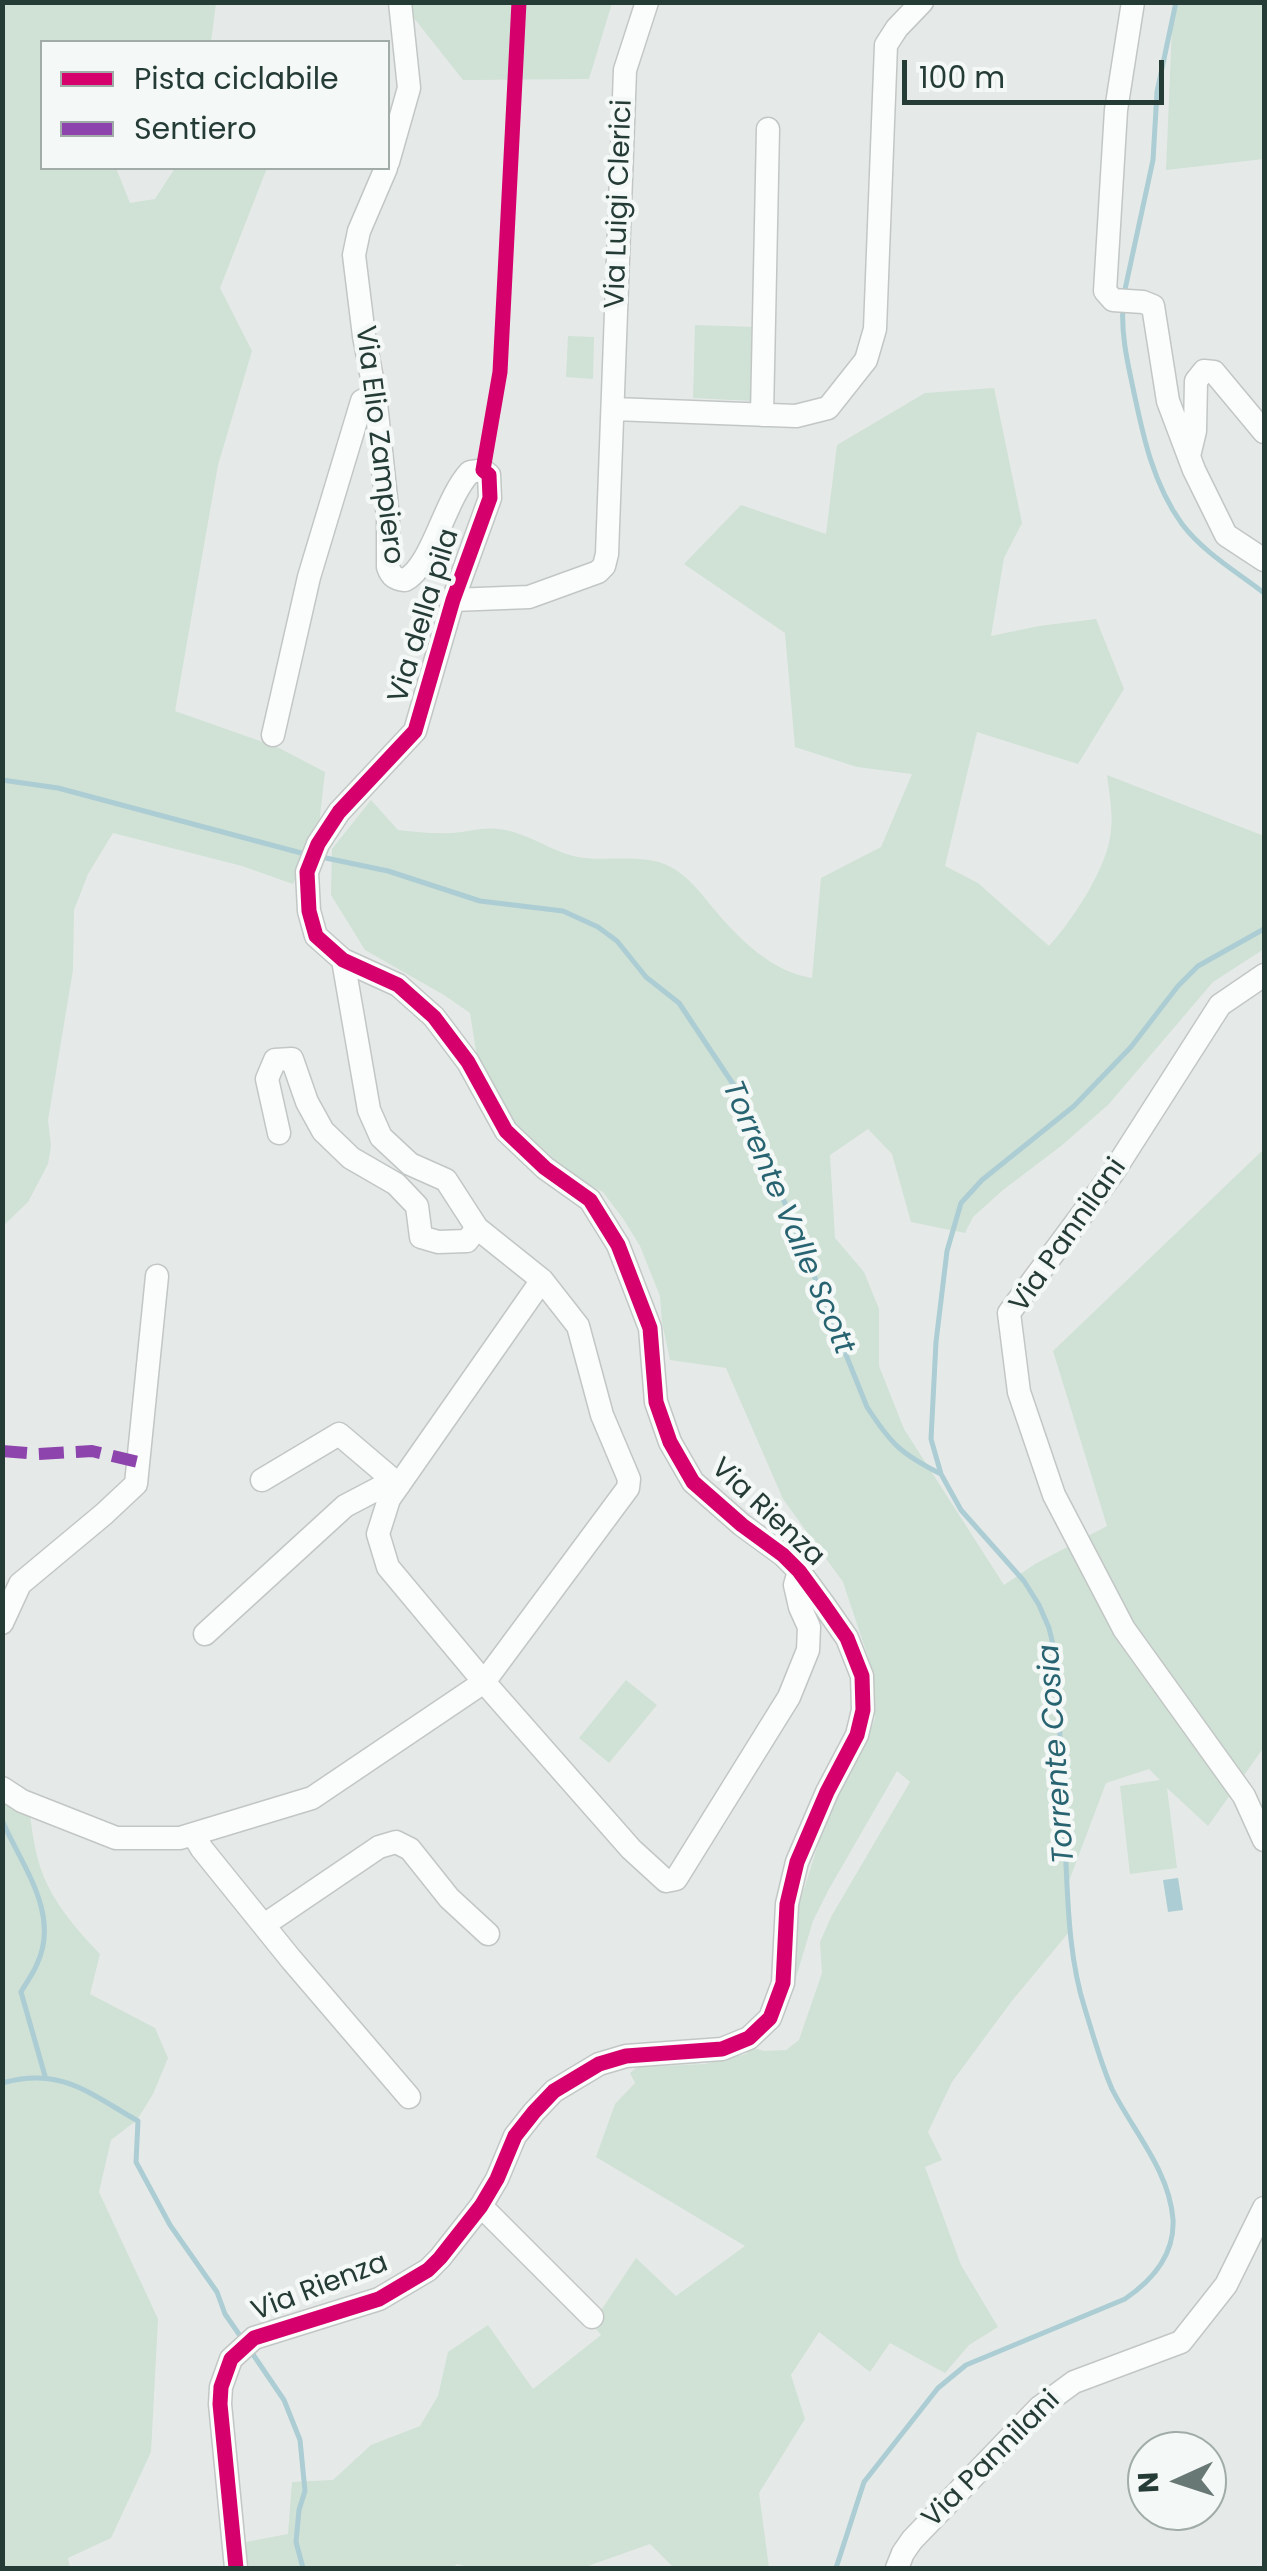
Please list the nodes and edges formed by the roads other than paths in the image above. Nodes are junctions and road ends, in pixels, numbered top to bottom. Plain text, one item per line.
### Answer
1 (400, 2) edge
2 (647, 2) edge
3 (922, 2) edge
4 (1133, 2) edge
5 (768, 130) dead end
6 (390, 154) edge
7 (385, 170) edge
8 (375, 394) junction
9 (614, 408) junction
10 (762, 415) junction
11 (1264, 432) edge
12 (1189, 456) junction
13 (483, 470) joint
14 (1264, 560) edge
15 (453, 600) junction
16 (274, 734) dead end
17 (306, 872) joint
18 (343, 960) junction
19 (1264, 976) edge
20 (280, 1133) dead end
21 (477, 1228) junction
22 (158, 1276) dead end
23 (542, 1280) junction
24 (262, 1480) dead end
25 (398, 1485) junction
26 (799, 1570) junction
27 (2, 1623) edge
28 (205, 1634) dead end
29 (484, 1682) junction
30 (2, 1788) edge
31 (193, 1834) junction
32 (1264, 1840) edge
33 (264, 1925) junction
34 (488, 1934) dead end
35 (409, 2096) dead end
36 (482, 2206) junction
37 (1264, 2208) edge
38 (592, 2317) dead end
39 (236, 2568) edge
40 (897, 2568) edge

1 - 6 street, Via Elio Zampiero
2 - 9 street, Via Luigi Clerici
3 - 10 street
4 - 12 street
5 - 10 street
7 - 8 street, Via Elio Zampiero
8 - 13 street, Via Elio Zampiero
8 - 16 street
9 - 10 street
9 - 15 street, Via Luigi Clerici
11 - 12 street
12 - 14 street
13 - 15 street, Via della pila
15 - 17 street, Via della pila
17 - 18 street, Via Rienza
18 - 21 street
18 - 26 street, Via Rienza
19 - 32 street, Via Pannilani
20 - 21 street
21 - 23 street
22 - 27 street
23 - 25 street
23 - 29 street
24 - 25 street
25 - 28 street
25 - 29 street
26 - 29 street
26 - 36 street, Via Rienza
29 - 31 street
30 - 31 street
31 - 33 street
33 - 34 street
33 - 35 street
36 - 38 street
36 - 39 street, Via Rienza
37 - 40 street, Via Pannilani

